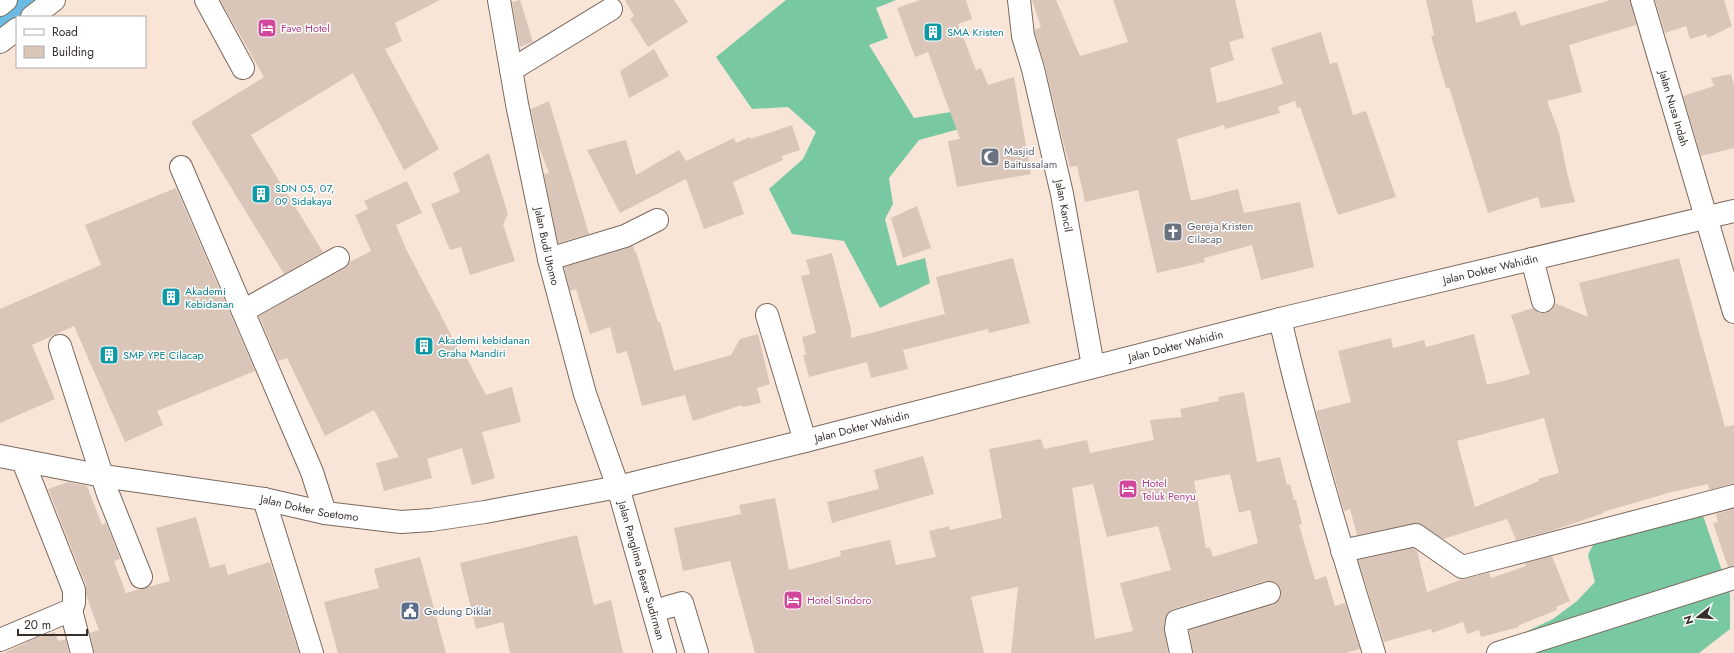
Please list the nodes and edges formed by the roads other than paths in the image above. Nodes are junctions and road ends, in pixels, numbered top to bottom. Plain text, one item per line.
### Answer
1 (6, 0) edge
2 (54, 0) edge
3 (206, 0) edge
4 (499, 0) edge
5 (1019, 0) edge
6 (1642, 0) edge
7 (0, 5) edge
8 (611, 9) dead end
9 (33, 16) edge
10 (16, 30) edge
11 (0, 42) edge
12 (243, 68) dead end
13 (511, 70) junction
14 (181, 167) dead end
15 (1734, 211) edge
16 (1707, 217) junction
17 (657, 220) dead end
18 (338, 258) dead end
19 (550, 259) junction
20 (1532, 259) junction
21 (1544, 301) dead end
22 (243, 311) junction
23 (1734, 312) edge
24 (767, 315) dead end
25 (1280, 319) junction
26 (60, 346) dead end
27 (1093, 366) junction
28 (805, 441) junction
29 (0, 456) edge
30 (23, 461) junction
31 (103, 476) junction
32 (618, 487) junction
33 (1734, 496) edge
34 (264, 499) junction
35 (325, 513) junction
36 (1342, 551) junction
37 (142, 577) dead end
38 (1734, 578) edge
39 (1270, 593) dead end
40 (71, 610) junction
41 (654, 611) junction
42 (0, 640) edge
43 (82, 653) edge
44 (312, 653) edge
45 (665, 653) edge
46 (697, 653) edge
47 (1181, 653) edge
48 (1374, 653) edge
49 (1498, 653) edge

1 - 7 street
2 - 9 street
3 - 12 street
4 - 13 street, Jalan Budi Utomo
5 - 27 street, Jalan Kancil
6 - 16 street, Jalan Nusa Indah
8 - 13 street
10 - 11 street
13 - 19 street, Jalan Budi Utomo
14 - 22 street
15 - 16 street, Jalan Dokter Wahidin
16 - 20 street, Jalan Dokter Wahidin
16 - 23 street, Jalan Nusa Indah
17 - 19 street
18 - 22 street
19 - 32 street, Jalan Budi Utomo
20 - 21 street
20 - 25 street, Jalan Dokter Wahidin
22 - 35 street
24 - 28 street
25 - 27 street, Jalan Dokter Wahidin
25 - 36 street
26 - 31 street
27 - 28 street, Jalan Dokter Wahidin
28 - 32 street, Jalan Dokter Wahidin
29 - 30 street, Jalan Dokter Soetomo
30 - 31 street, Jalan Dokter Soetomo
30 - 40 street
31 - 34 street, Jalan Dokter Soetomo
31 - 37 street
32 - 35 street, Jalan Dokter Soetomo
32 - 41 street, Jalan Panglima Besar Sudirman
33 - 36 street
34 - 35 street, Jalan Dokter Soetomo
34 - 44 street
36 - 48 street
38 - 49 street
39 - 47 street
40 - 42 street
40 - 43 street
41 - 45 street, Jalan Panglima Besar Sudirman
41 - 46 street

